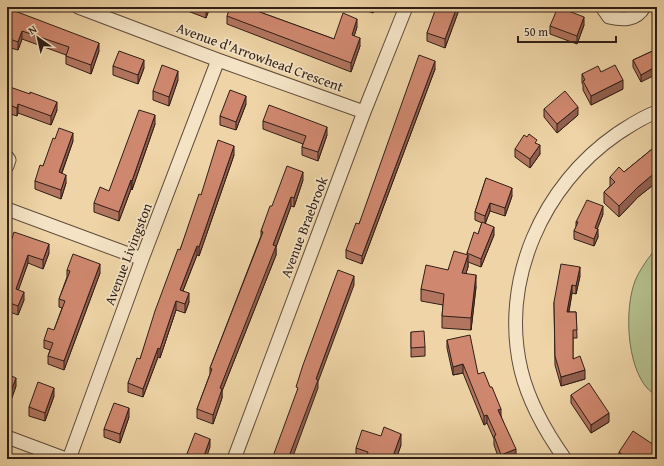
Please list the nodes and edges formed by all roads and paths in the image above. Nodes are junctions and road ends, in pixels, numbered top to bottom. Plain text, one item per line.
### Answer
1 (78, 7) edge
2 (406, 7) edge
3 (602, 7) edge
4 (644, 7) edge
5 (218, 60) junction
6 (364, 112) junction
7 (657, 112) edge
8 (7, 157) edge
9 (7, 166) edge
10 (7, 208) edge
11 (142, 259) junction
12 (7, 437) edge
13 (68, 459) edge
14 (234, 459) edge
15 (565, 459) edge

1 - 5 street, Avenue d'Arrowhead Crescent
2 - 6 street, Avenue Braebrook
3 - 4 street
5 - 6 street, Avenue d'Arrowhead Crescent
5 - 11 street, Avenue Livingston
6 - 14 street, Avenue Braebrook
7 - 15 street
8 - 9 street
10 - 11 street
11 - 13 street, Avenue Livingston
12 - 13 street

